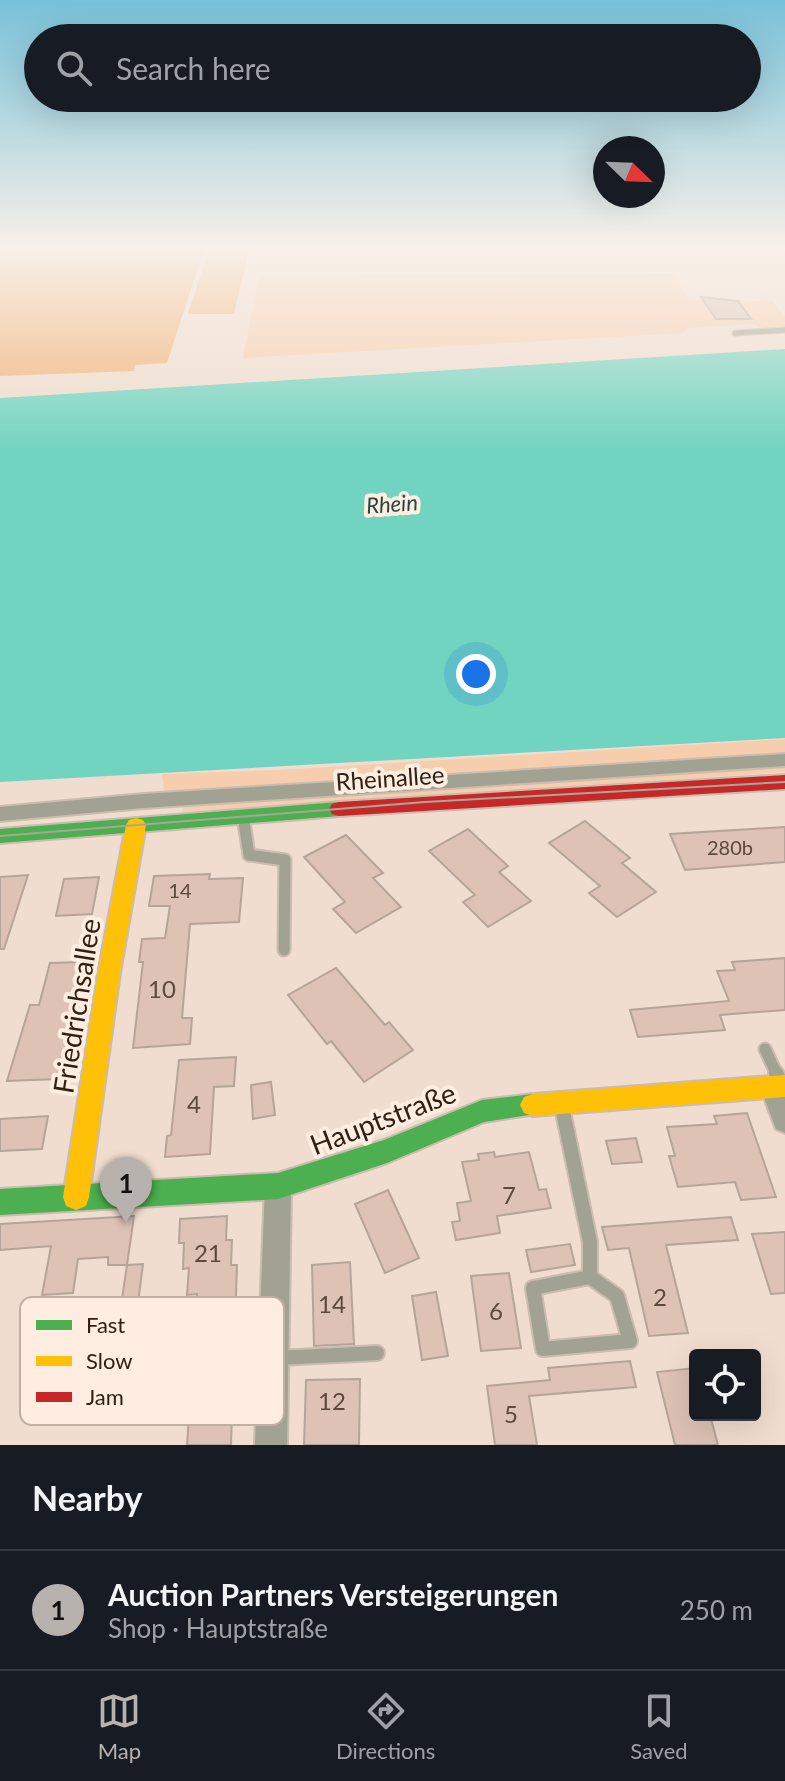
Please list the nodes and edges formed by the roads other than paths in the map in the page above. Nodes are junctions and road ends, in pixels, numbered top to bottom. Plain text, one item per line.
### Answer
1 (785, 330) edge
2 (735, 333) dead end
3 (785, 760) edge
4 (785, 782) edge
5 (141, 812) junction
6 (0, 814) edge
7 (243, 816) junction
8 (0, 836) edge
9 (284, 950) dead end
10 (765, 1049) dead end
11 (780, 1086) edge
12 (561, 1102) junction
13 (785, 1121) edge
14 (278, 1186) junction
15 (76, 1197) junction
16 (0, 1202) edge
17 (590, 1277) junction
18 (277, 1297) edge
19 (377, 1353) dead end
20 (284, 1358) edge
21 (272, 1425) edge
22 (271, 1445) edge

1 - 2 lane
3 - 5 street, Rheinallee
4 - 7 street, Rheinallee
5 - 6 street, Rheinallee
5 - 7 street, Rheinallee
5 - 8 street, Rheinallee
5 - 15 street, Friedrichsallee
7 - 9 lane
10 - 11 lane
11 - 12 street, Hauptstraße
11 - 13 street
12 - 14 street, Hauptstraße
12 - 17 lane
14 - 15 street, Hauptstraße
14 - 18 street
15 - 16 street, Hauptstraße
17 - 17 lane
19 - 20 lane
21 - 22 street

